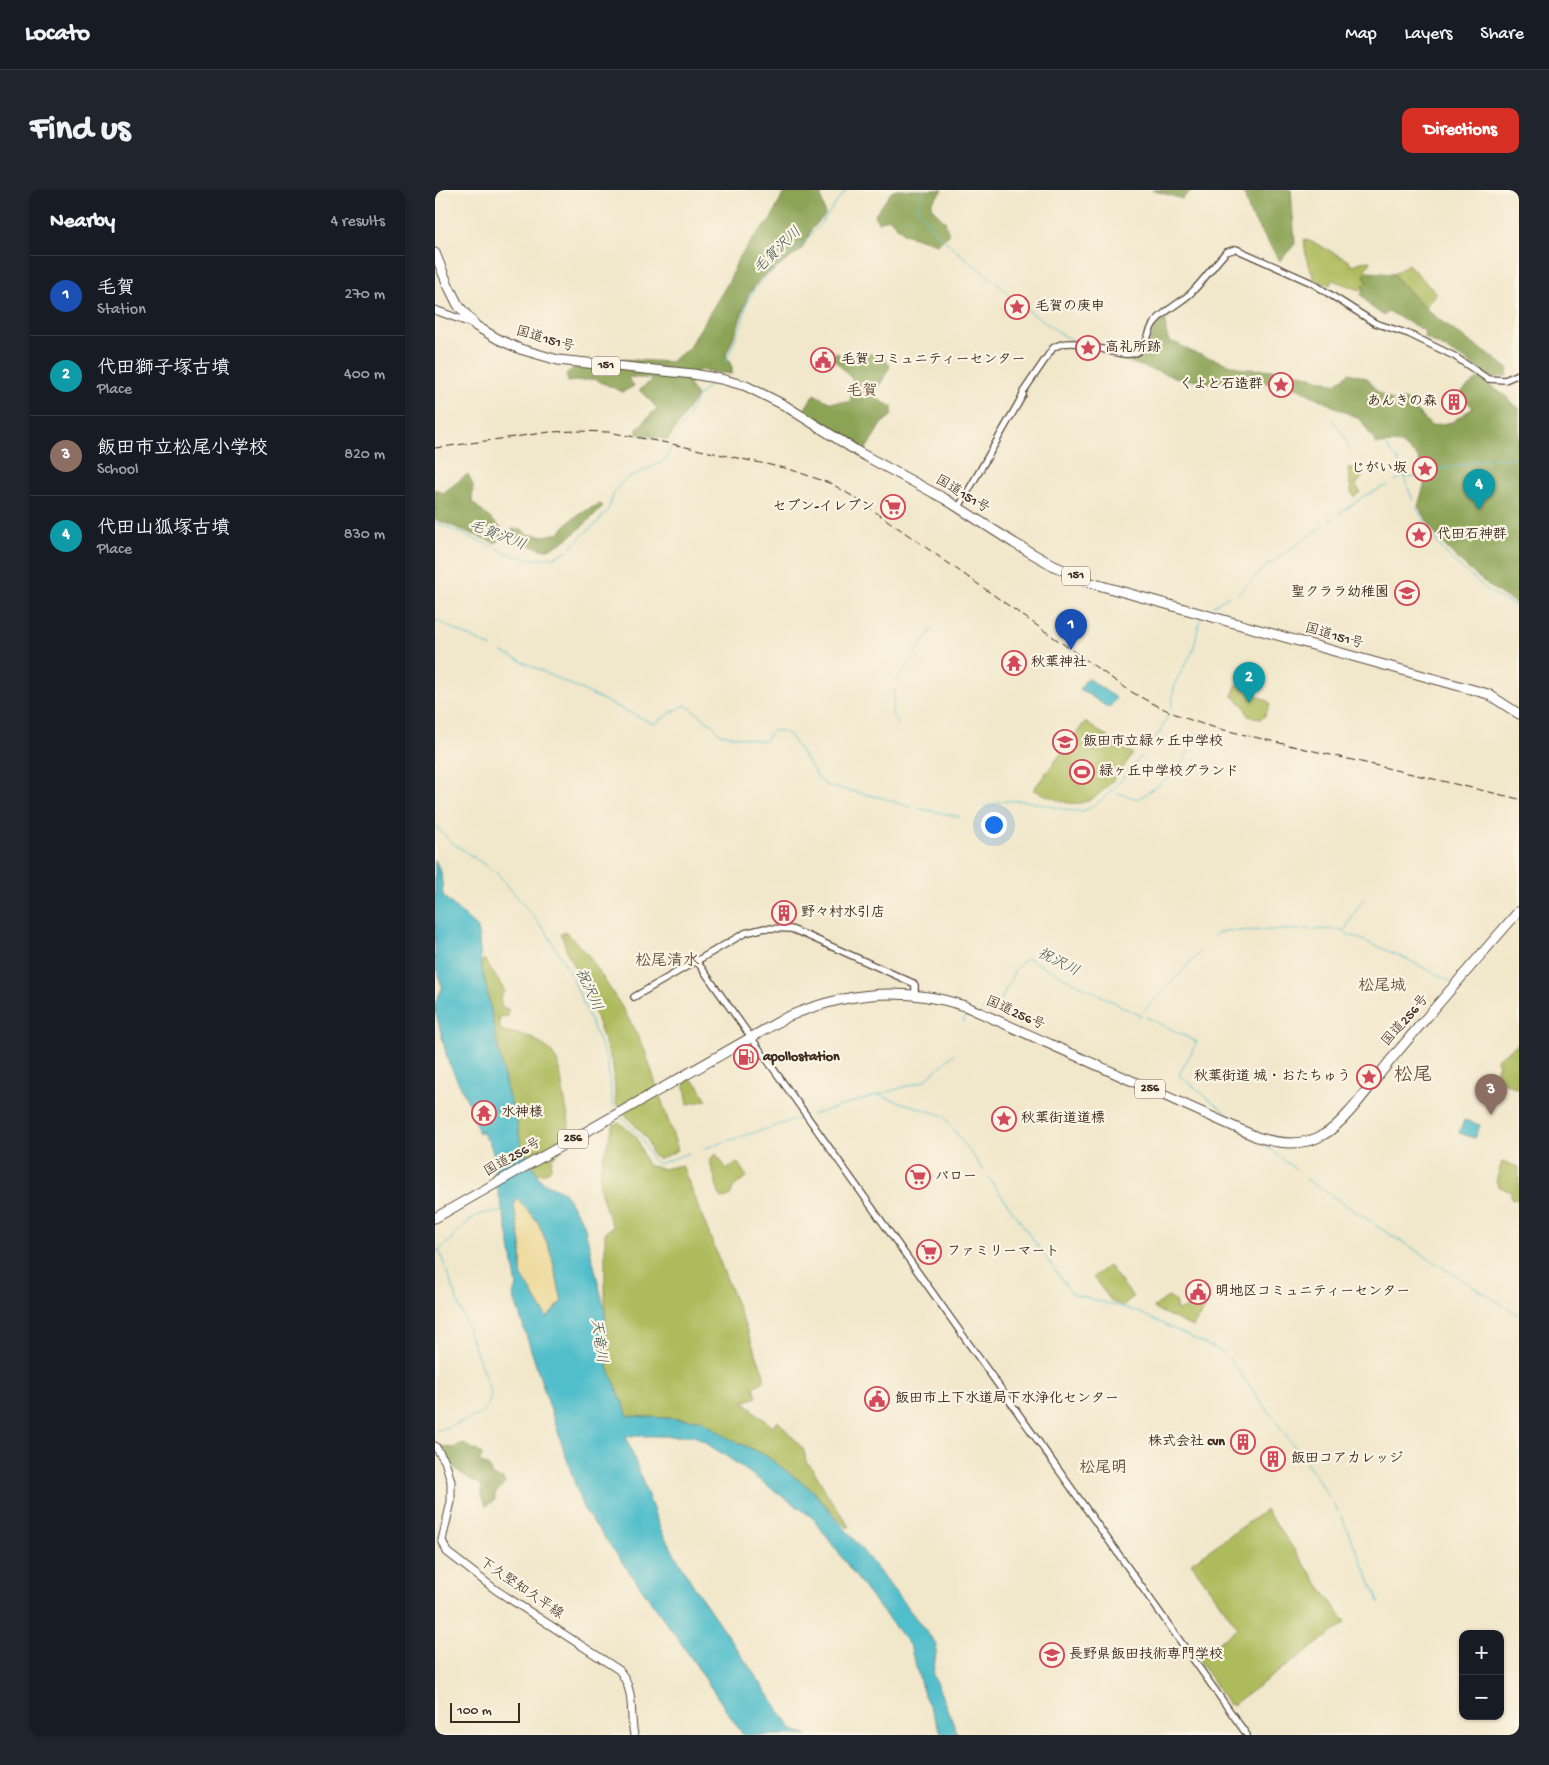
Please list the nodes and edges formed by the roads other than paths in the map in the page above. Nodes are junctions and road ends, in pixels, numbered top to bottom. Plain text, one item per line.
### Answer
1 (435, 253) edge
2 (435, 310) edge
3 (476, 326) junction
4 (1519, 374) edge
5 (959, 507) junction
6 (1519, 714) edge
7 (1519, 911) edge
8 (696, 960) junction
9 (915, 995) junction
10 (634, 997) dead end
11 (751, 1037) junction
12 (435, 1218) edge
13 (435, 1446) edge
14 (634, 1735) edge
15 (1247, 1735) edge

1 - 3 highway, 国道151号 / 151
2 - 3 main road
3 - 5 highway, 国道151号 / 151
4 - 5 street
5 - 6 highway, 国道151号 / 151
7 - 9 highway, 国道256号 / 256
8 - 9 street
8 - 10 street
8 - 11 street
9 - 11 highway, 国道256号 / 256
11 - 12 highway, 国道256号 / 256
11 - 15 street
13 - 14 main road, 下久堅知久平線

